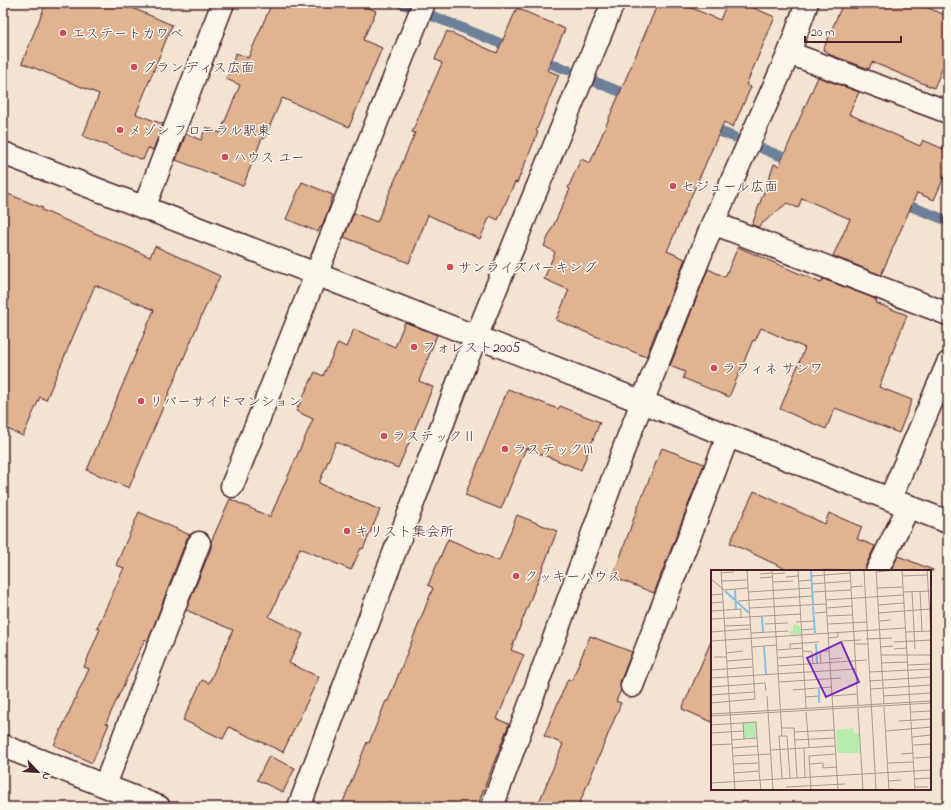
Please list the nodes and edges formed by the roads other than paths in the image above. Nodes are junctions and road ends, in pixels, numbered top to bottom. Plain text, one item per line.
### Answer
1 (223, 3) edge
2 (424, 3) edge
3 (613, 3) edge
4 (807, 3) edge
5 (788, 53) junction
6 (948, 112) edge
7 (3, 153) edge
8 (144, 208) junction
9 (713, 223) junction
10 (316, 274) junction
11 (948, 314) edge
12 (476, 337) junction
13 (948, 363) edge
14 (642, 402) junction
15 (728, 436) junction
16 (232, 486) dead end
17 (900, 503) junction
18 (948, 522) edge
19 (200, 542) dead end
20 (877, 570) edge
21 (632, 686) dead end
22 (3, 746) edge
23 (105, 785) junction
24 (159, 807) edge
25 (299, 807) edge
26 (492, 807) edge

1 - 8 street
2 - 10 street
3 - 12 street
4 - 5 street
5 - 6 street
5 - 9 street
7 - 8 street
8 - 10 street
9 - 11 street
9 - 14 street
10 - 12 street
10 - 16 street
12 - 14 street
12 - 25 street
13 - 17 street
14 - 15 street
14 - 26 street
15 - 17 street
15 - 21 street
17 - 18 street
17 - 20 street
19 - 23 street
22 - 23 street
23 - 24 street

